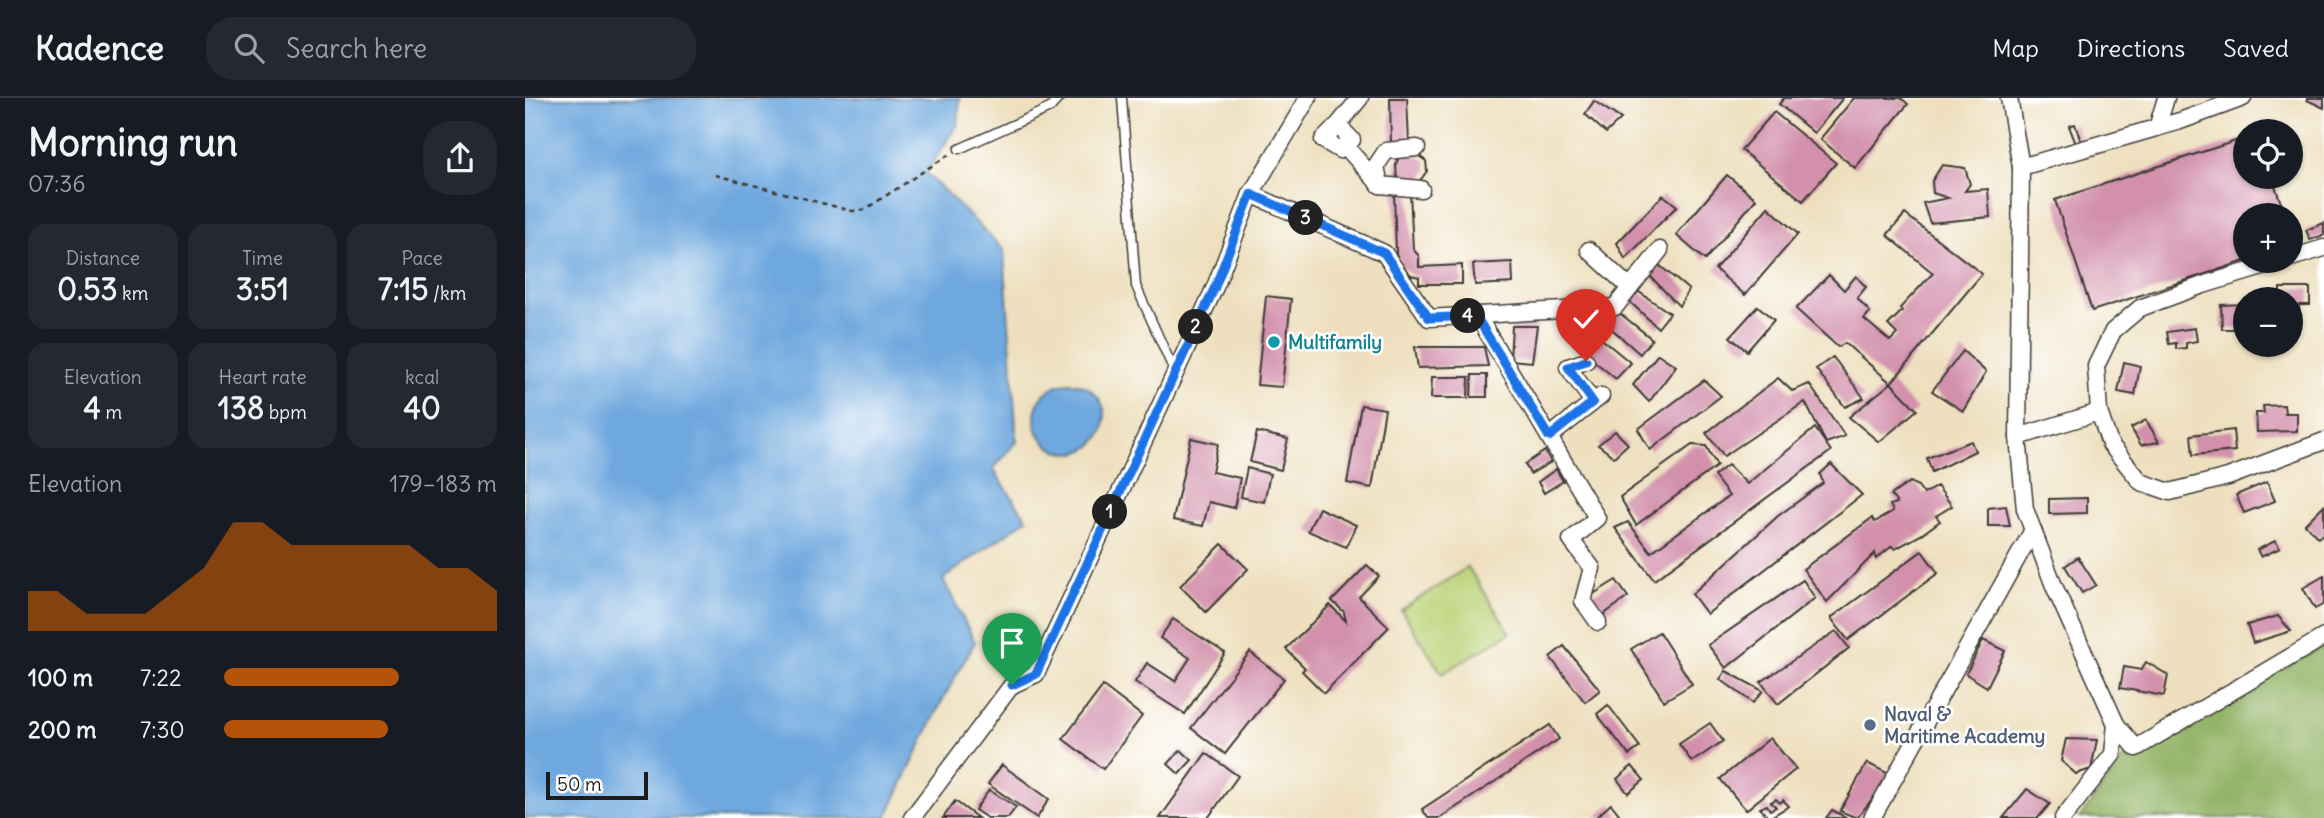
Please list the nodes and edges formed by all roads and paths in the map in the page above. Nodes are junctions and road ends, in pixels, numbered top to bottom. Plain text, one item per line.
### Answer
1 (1059, 98) edge
2 (1122, 98) edge
3 (1308, 98) edge
4 (1360, 98) edge
5 (2009, 98) edge
6 (2167, 98) edge
7 (2243, 98) edge
8 (2157, 128) junction
9 (1417, 148) dead end
10 (959, 149) joint
11 (2021, 167) junction
12 (715, 175) dead end
13 (1380, 185) junction
14 (1421, 189) dead end
15 (1251, 194) junction
16 (2324, 248) edge
17 (1589, 250) dead end
18 (1660, 250) dead end
19 (2303, 254) edge
20 (2243, 273) edge
21 (1630, 288) junction
22 (1476, 316) junction
23 (1586, 361) dead end
24 (1175, 373) junction
25 (2099, 412) junction
26 (1549, 437) junction
27 (2018, 437) junction
28 (2324, 441) edge
29 (2033, 530) junction
30 (1598, 622) dead end
31 (2324, 637) edge
32 (2116, 724) junction
33 (912, 818) edge
34 (1873, 818) edge
35 (2063, 818) edge

1 - 10 lane
2 - 24 lane
3 - 15 street
4 - 13 street
5 - 11 street
6 - 8 street
7 - 8 street
8 - 11 street
9 - 13 street
10 - 12 path
11 - 27 street
13 - 14 street
15 - 22 street
15 - 24 street
16 - 19 street
17 - 21 street
18 - 21 street
20 - 25 street
21 - 22 street
22 - 26 street
23 - 26 street
24 - 33 street
25 - 27 street
25 - 28 street
26 - 30 street
27 - 29 street
29 - 32 street
29 - 34 street
31 - 32 street
32 - 35 street

